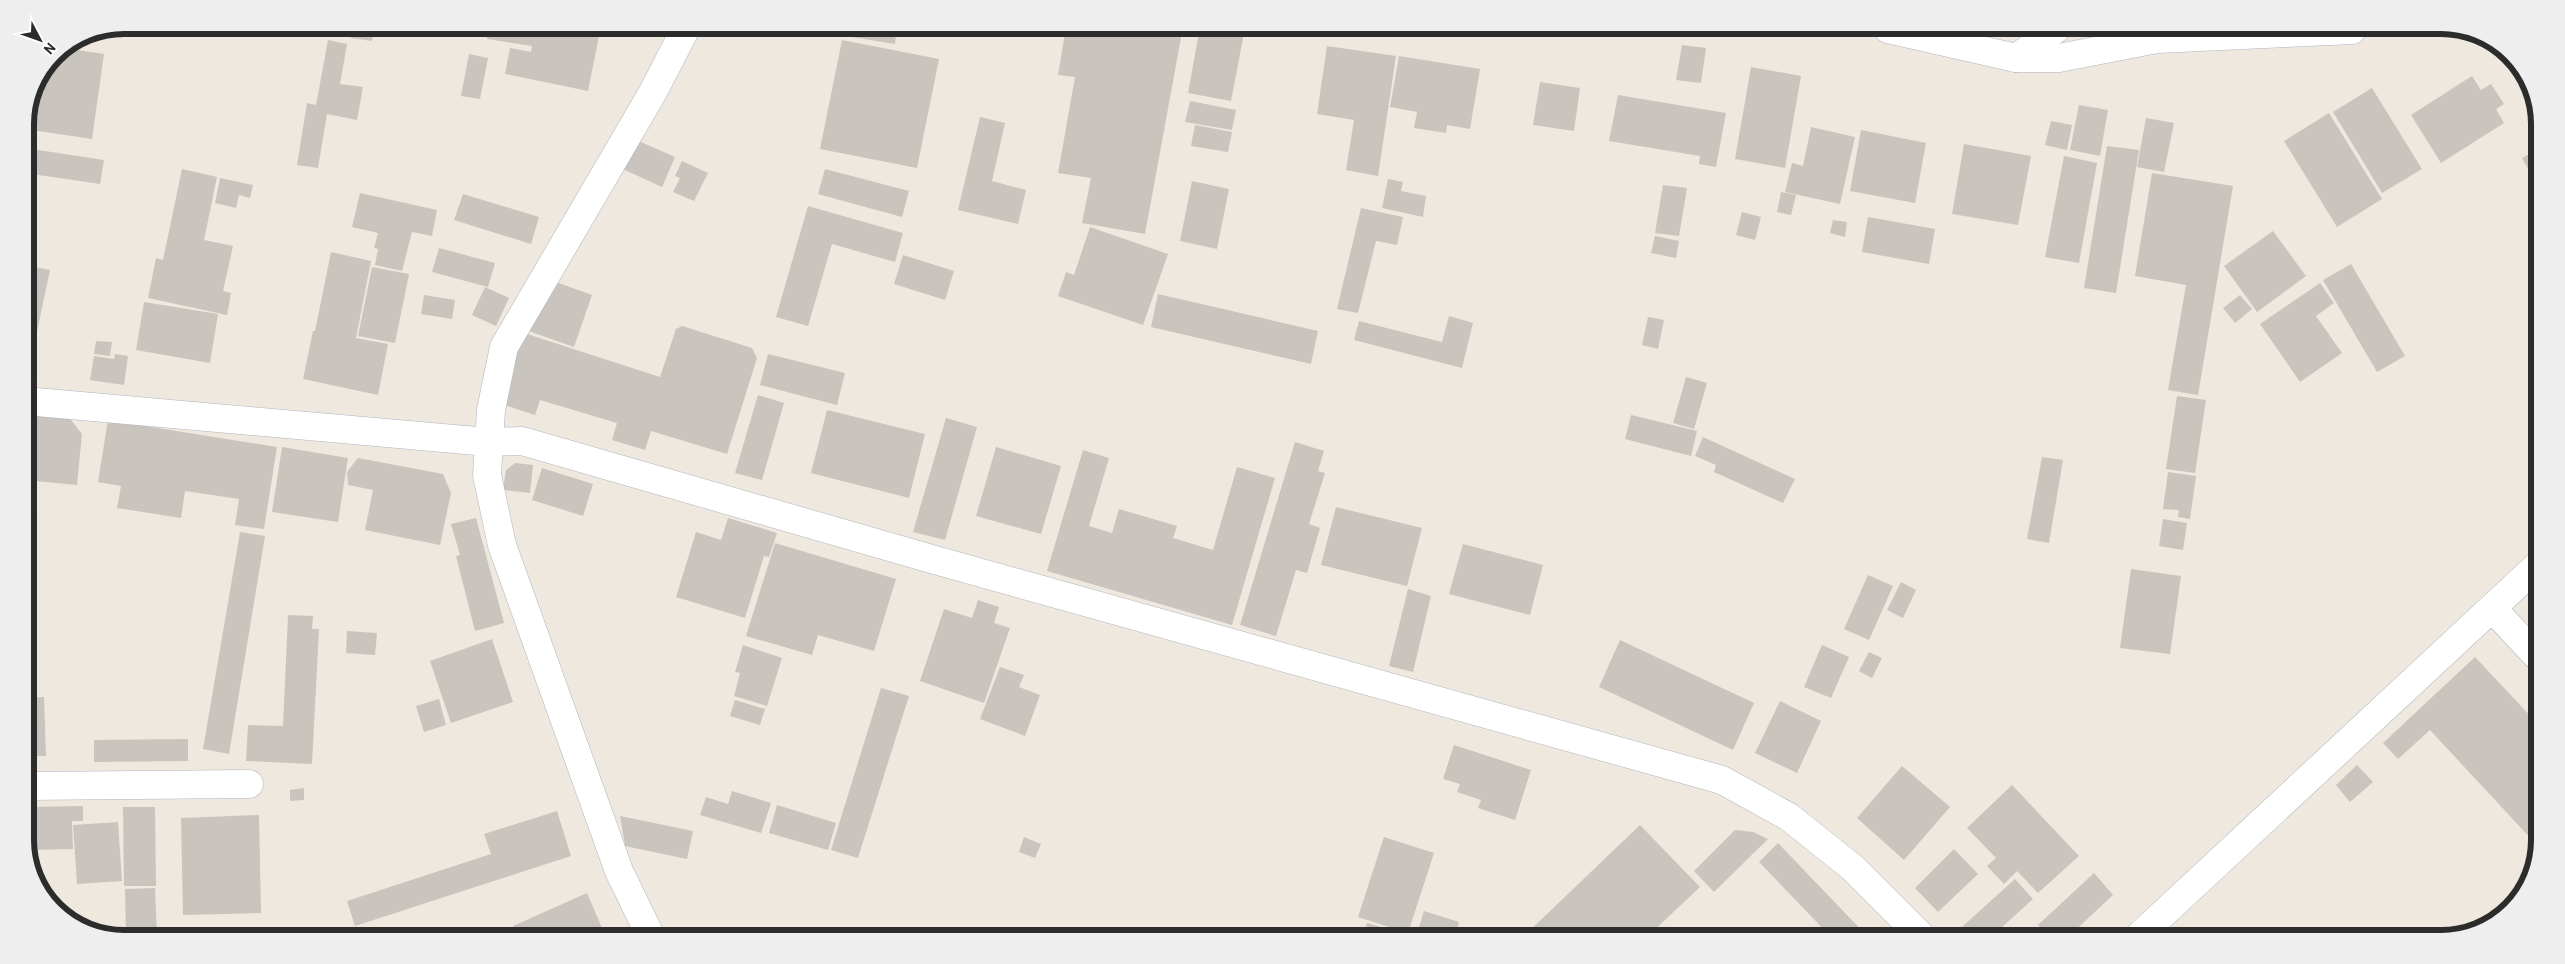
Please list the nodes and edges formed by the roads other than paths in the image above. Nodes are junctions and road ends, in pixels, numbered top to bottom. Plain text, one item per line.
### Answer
1 (683, 34) edge
2 (1910, 34) edge
3 (2049, 34) edge
4 (2265, 34) edge
5 (2016, 58) junction
6 (34, 402) edge
7 (488, 442) junction
8 (2531, 572) edge
9 (2492, 608) junction
10 (2531, 650) edge
11 (249, 784) dead end
12 (34, 786) edge
13 (648, 930) edge
14 (1915, 930) edge
15 (2146, 930) edge

1 - 7 street
2 - 5 street
3 - 5 street
4 - 5 street
6 - 7 street
7 - 13 street
7 - 14 street
8 - 9 street
9 - 10 street
9 - 15 street
11 - 12 street

